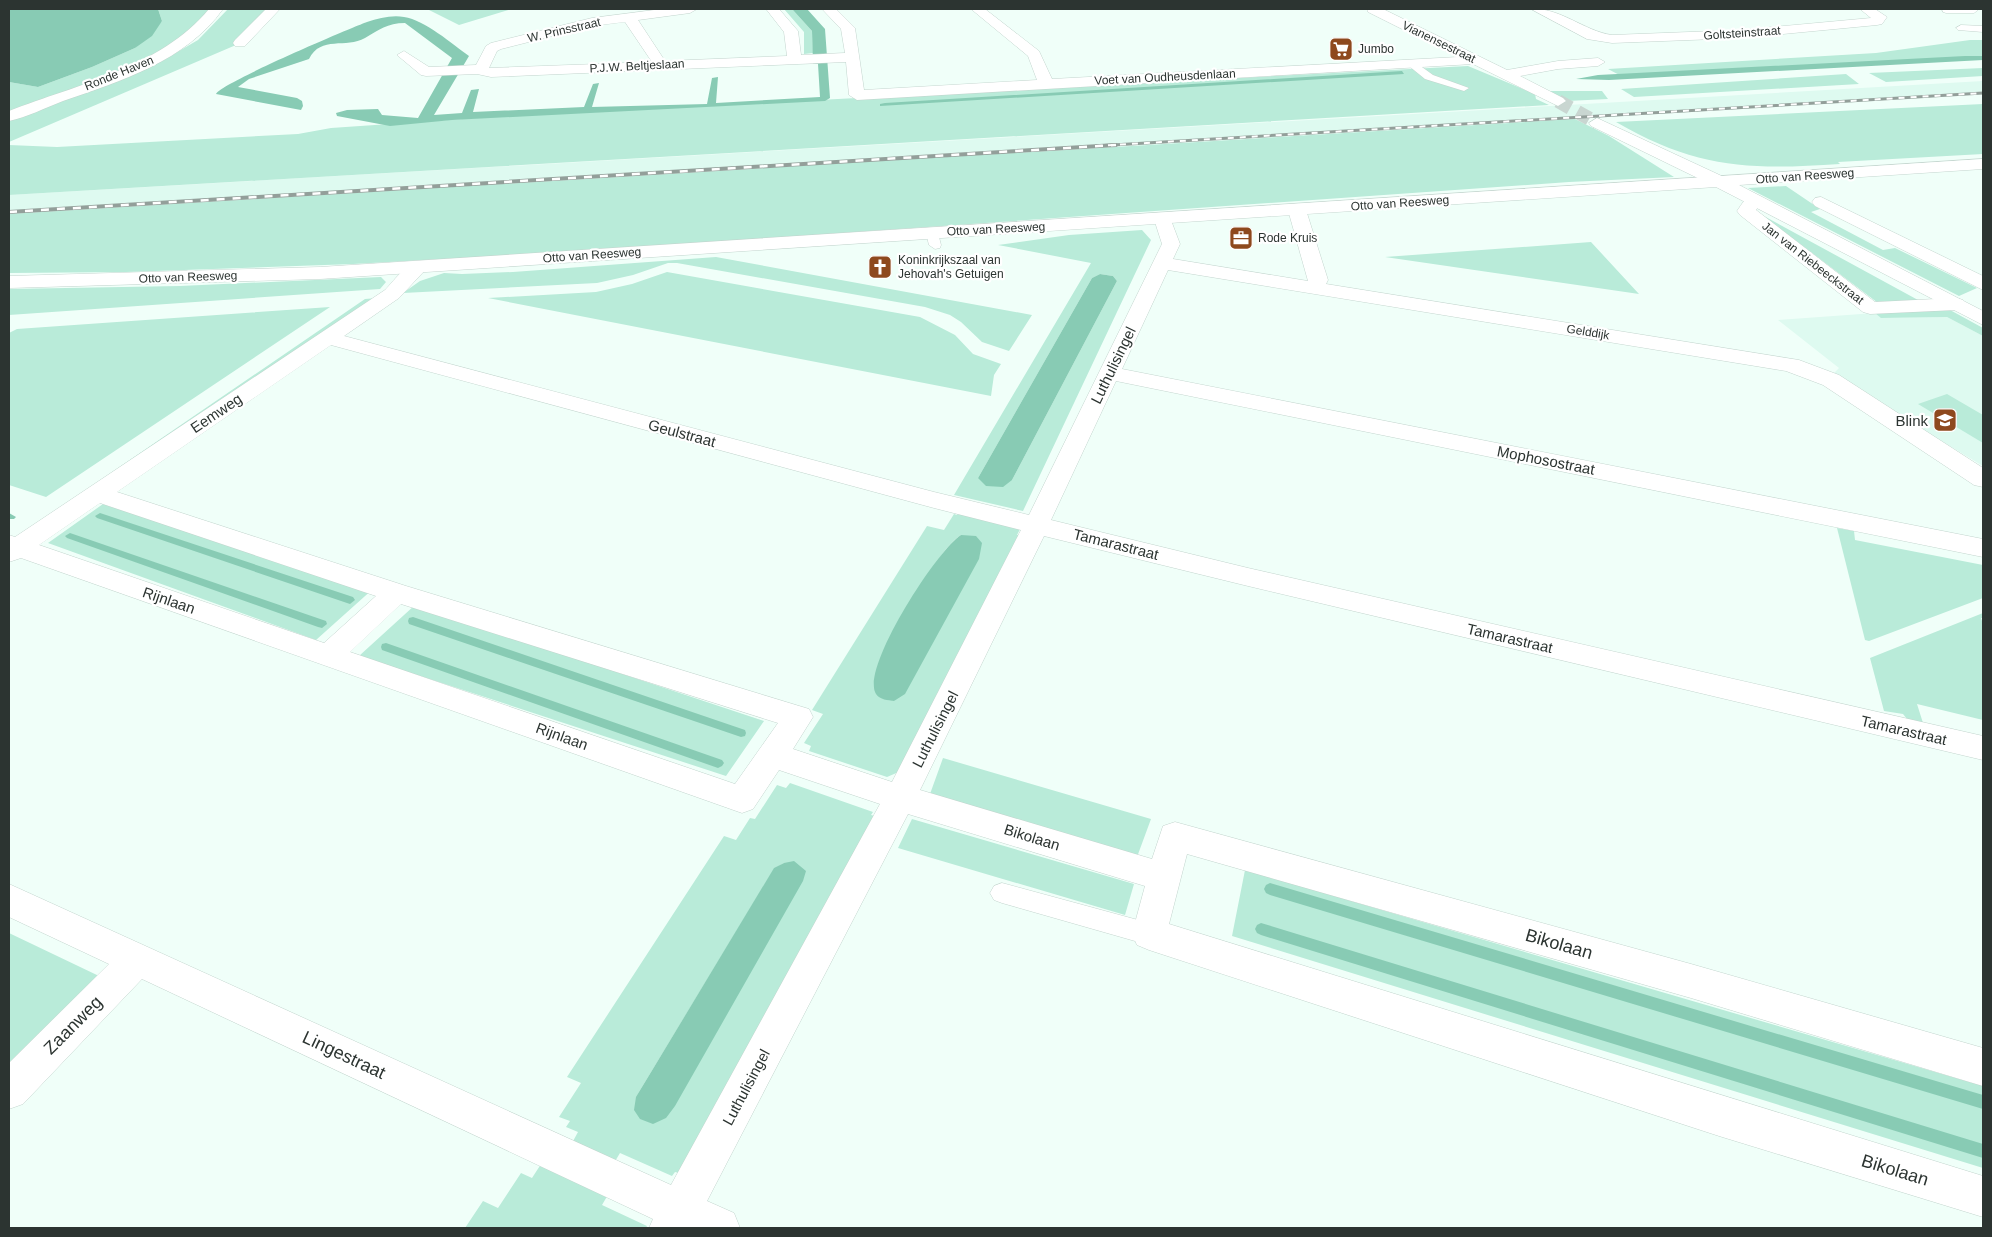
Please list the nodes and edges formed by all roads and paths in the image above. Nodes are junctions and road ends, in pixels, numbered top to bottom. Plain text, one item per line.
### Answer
1 (216, 9) edge
2 (273, 9) edge
3 (690, 9) edge
4 (772, 9) edge
5 (829, 9) edge
6 (977, 9) edge
7 (1373, 9) edge
8 (1538, 9) edge
9 (1866, 9) edge
10 (1946, 10) edge
11 (1971, 12) edge
12 (1956, 13) dead end
13 (629, 17) junction
14 (1983, 20) edge
15 (1961, 28) dead end
16 (240, 43) dead end
17 (404, 55) dead end
18 (847, 57) junction
19 (798, 59) junction
20 (1473, 60) junction
21 (1598, 62) dead end
22 (1412, 64) junction
23 (661, 65) junction
24 (474, 69) junction
25 (1507, 74) junction
26 (1046, 84) junction
27 (1464, 88) dead end
28 (1558, 101) tunnel mouth
29 (9, 116) edge
30 (1597, 123) tunnel mouth
31 (1981, 165) edge
32 (1720, 182) junction
33 (1754, 200) junction
34 (1821, 202) dead end
35 (1297, 210) junction
36 (1163, 219) junction
37 (1163, 263) junction
38 (418, 266) junction
39 (9, 282) edge
40 (1983, 284) edge
41 (1315, 288) junction
42 (1956, 304) junction
43 (1983, 319) edge
44 (328, 338) junction
45 (1109, 373) junction
46 (1983, 479) edge
47 (95, 493) junction
48 (1037, 524) junction
49 (12, 548) edge
50 (1983, 548) edge
51 (396, 593) junction
52 (329, 656) junction
53 (1983, 748) edge
54 (773, 755) junction
55 (900, 798) junction
56 (1163, 877) junction
57 (1002, 893) dead end
58 (9, 900) edge
59 (1149, 934) junction
60 (138, 960) junction
61 (1983, 1067) edge
62 (9, 1090) edge
63 (1983, 1197) edge
64 (675, 1219) edge
65 (719, 1228) edge

1 - 29 street, Ronde Haven
2 - 16 street
3 - 13 street, W. Prinsstraat
4 - 19 street
5 - 18 street
6 - 26 street
7 - 20 street, Vianensestraat
8 - 9 street, Goltsteinstraat
10 - 11 lane
11 - 14 lane
12 - 14 lane
13 - 23 street
13 - 24 street, W. Prinsstraat
14 - 15 lane
17 - 24 street, P.J.W. Beltjeslaan
18 - 19 street, P.J.W. Beltjeslaan
18 - 26 street, Voet van Oudheusdenlaan
19 - 23 street, P.J.W. Beltjeslaan
20 - 22 street, Voet van Oudheusdenlaan
20 - 25 street, Vianensestraat
21 - 25 street
22 - 26 street, Voet van Oudheusdenlaan
22 - 27 lane
23 - 24 street, P.J.W. Beltjeslaan
25 - 28 street, Vianensestraat
30 - 32 street
31 - 32 street, Otto van Reesweg
32 - 33 street, Jan van Riebeeckstraat
32 - 35 street, Otto van Reesweg
33 - 42 street, Jan van Riebeeckstraat
33 - 42 street, Jan van Riebeeckstraat
34 - 40 street
35 - 36 street, Otto van Reesweg
35 - 41 street
36 - 37 street, Luthulisingel
36 - 38 street, Otto van Reesweg
37 - 41 street, Gelddijk
37 - 45 street, Luthulisingel
38 - 39 street, Otto van Reesweg
38 - 44 street, Eemweg
41 - 46 street, Gelddijk
42 - 43 street, Jan van Riebeeckstraat
44 - 47 street, Eemweg
44 - 48 street, Geulstraat
45 - 48 street, Luthulisingel
45 - 50 street, Mophosostraat
47 - 49 street, Eemweg
47 - 51 street, Rijnlaan
48 - 53 street, Tamarastraat
48 - 55 street, Luthulisingel
49 - 52 street, Rijnlaan
51 - 52 street
51 - 54 street, Rijnlaan
52 - 54 street, Rijnlaan
54 - 55 street
55 - 56 street, Bikolaan
55 - 64 street, Luthulisingel
56 - 59 street, Bikolaan
56 - 61 street, Bikolaan
57 - 59 lane, Bikolaan
58 - 60 street, Lingestraat
59 - 63 street, Bikolaan
60 - 62 street, Zaanweg
60 - 64 street, Lingestraat
64 - 65 street, Lingestraat

